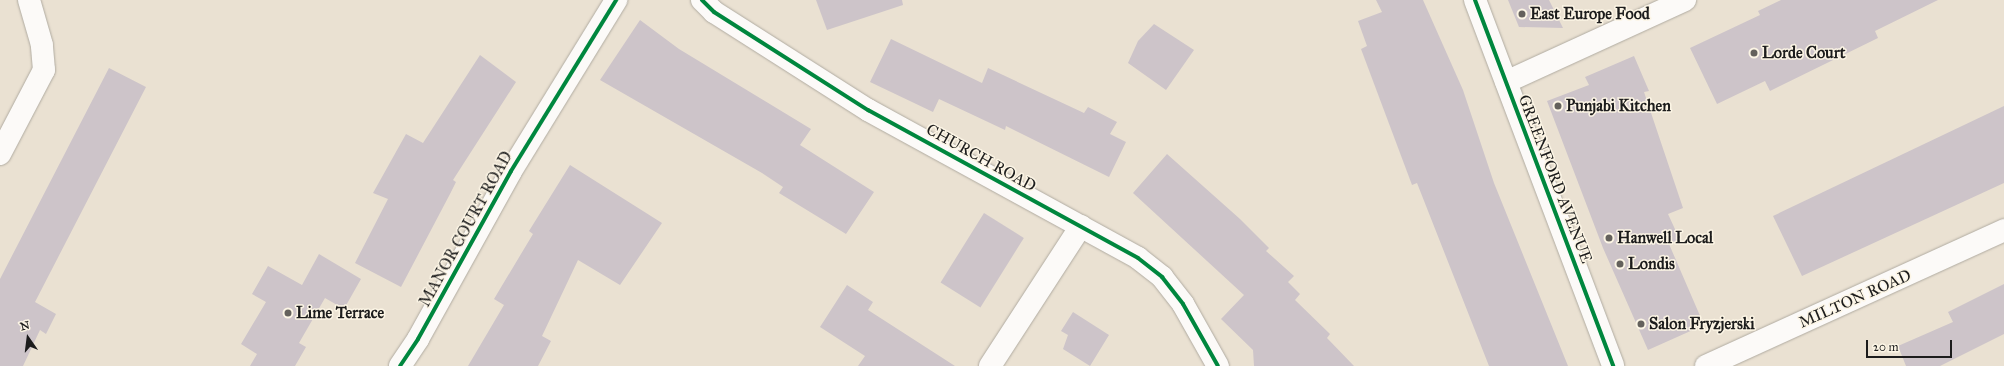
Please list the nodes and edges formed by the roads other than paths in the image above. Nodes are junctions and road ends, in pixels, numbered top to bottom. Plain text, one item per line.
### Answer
1 (29, 0) edge
2 (616, 0) edge
3 (702, 0) edge
4 (1476, 0) edge
5 (1685, 0) edge
6 (1506, 82) junction
7 (0, 154) edge
8 (1081, 226) junction
9 (2004, 230) edge
10 (400, 366) edge
11 (990, 366) edge
12 (1218, 366) edge
13 (1613, 366) edge
14 (1706, 366) edge

1 - 7 street
2 - 10 street, MANOR COURT ROAD
3 - 8 street, CHURCH ROAD
4 - 6 street, GREENFORD AVENUE
5 - 6 street
6 - 13 street, GREENFORD AVENUE
8 - 11 street
8 - 12 street, CHURCH ROAD
9 - 14 street, MILTON ROAD

